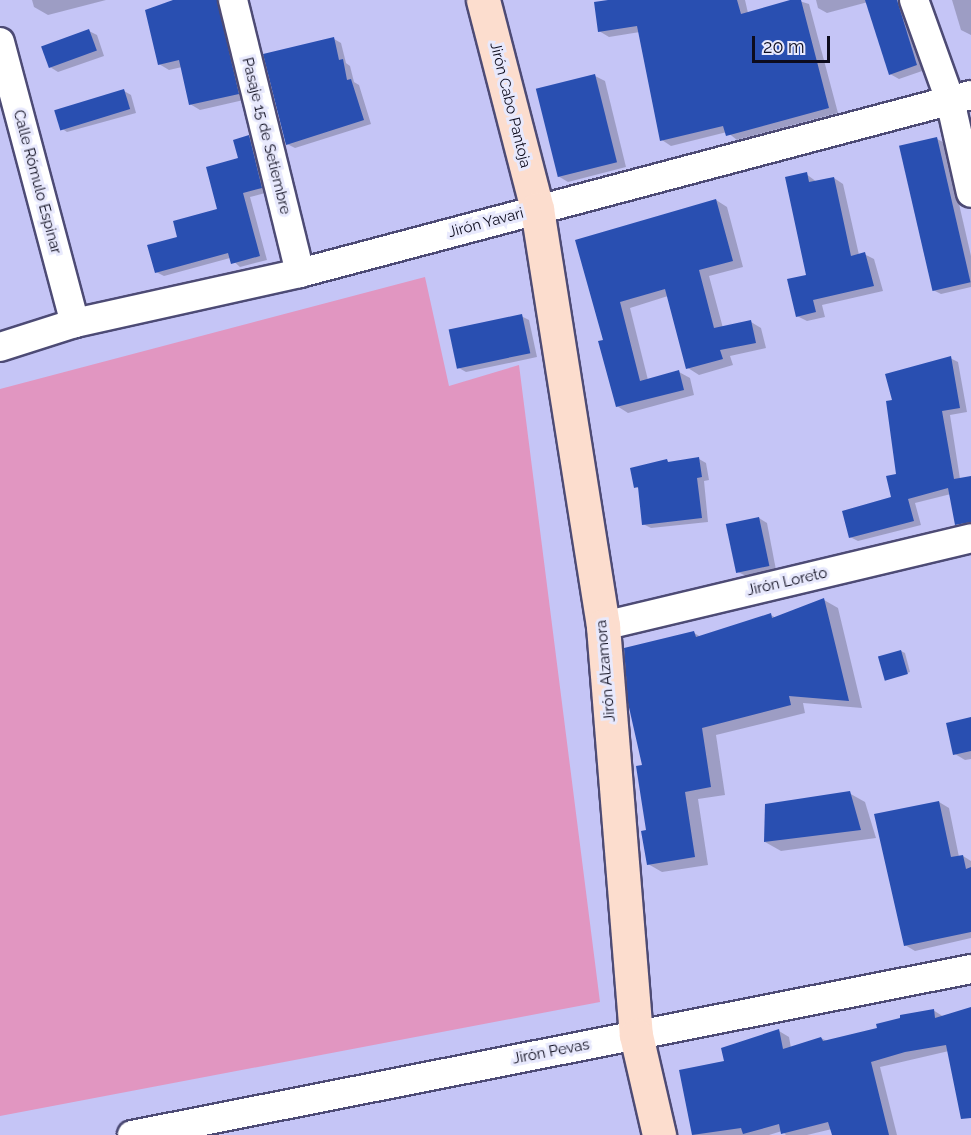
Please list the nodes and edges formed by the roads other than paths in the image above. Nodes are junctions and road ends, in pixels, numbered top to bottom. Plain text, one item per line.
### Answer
1 (233, 0) edge
2 (483, 0) edge
3 (914, 0) edge
4 (0, 42) edge
5 (961, 98) edge
6 (971, 193) edge
7 (537, 209) junction
8 (300, 273) junction
9 (75, 322) junction
10 (0, 347) edge
11 (971, 538) edge
12 (603, 626) junction
13 (971, 969) edge
14 (636, 1035) junction
15 (195, 1130) edge
16 (132, 1135) edge
17 (659, 1135) edge

1 - 8 street, Pasaje 15 de Setiembre
2 - 7 street, Jirón Cabo Pantoja
3 - 5 street
4 - 9 street, Calle Rómulo Espinar
5 - 6 street
5 - 7 street, Jirón Yavari
7 - 8 street, Jirón Yavari
7 - 12 street, Jirón Alzamora
8 - 9 street, Jirón Yavari
9 - 10 street, Jirón Yavari
11 - 12 street, Jirón Loreto
12 - 14 street, Jirón Alzamora
13 - 14 street, Jirón Pevas
14 - 15 street, Jirón Pevas
14 - 17 street, Jirón Alzamora
15 - 16 street, Jirón Pevas

